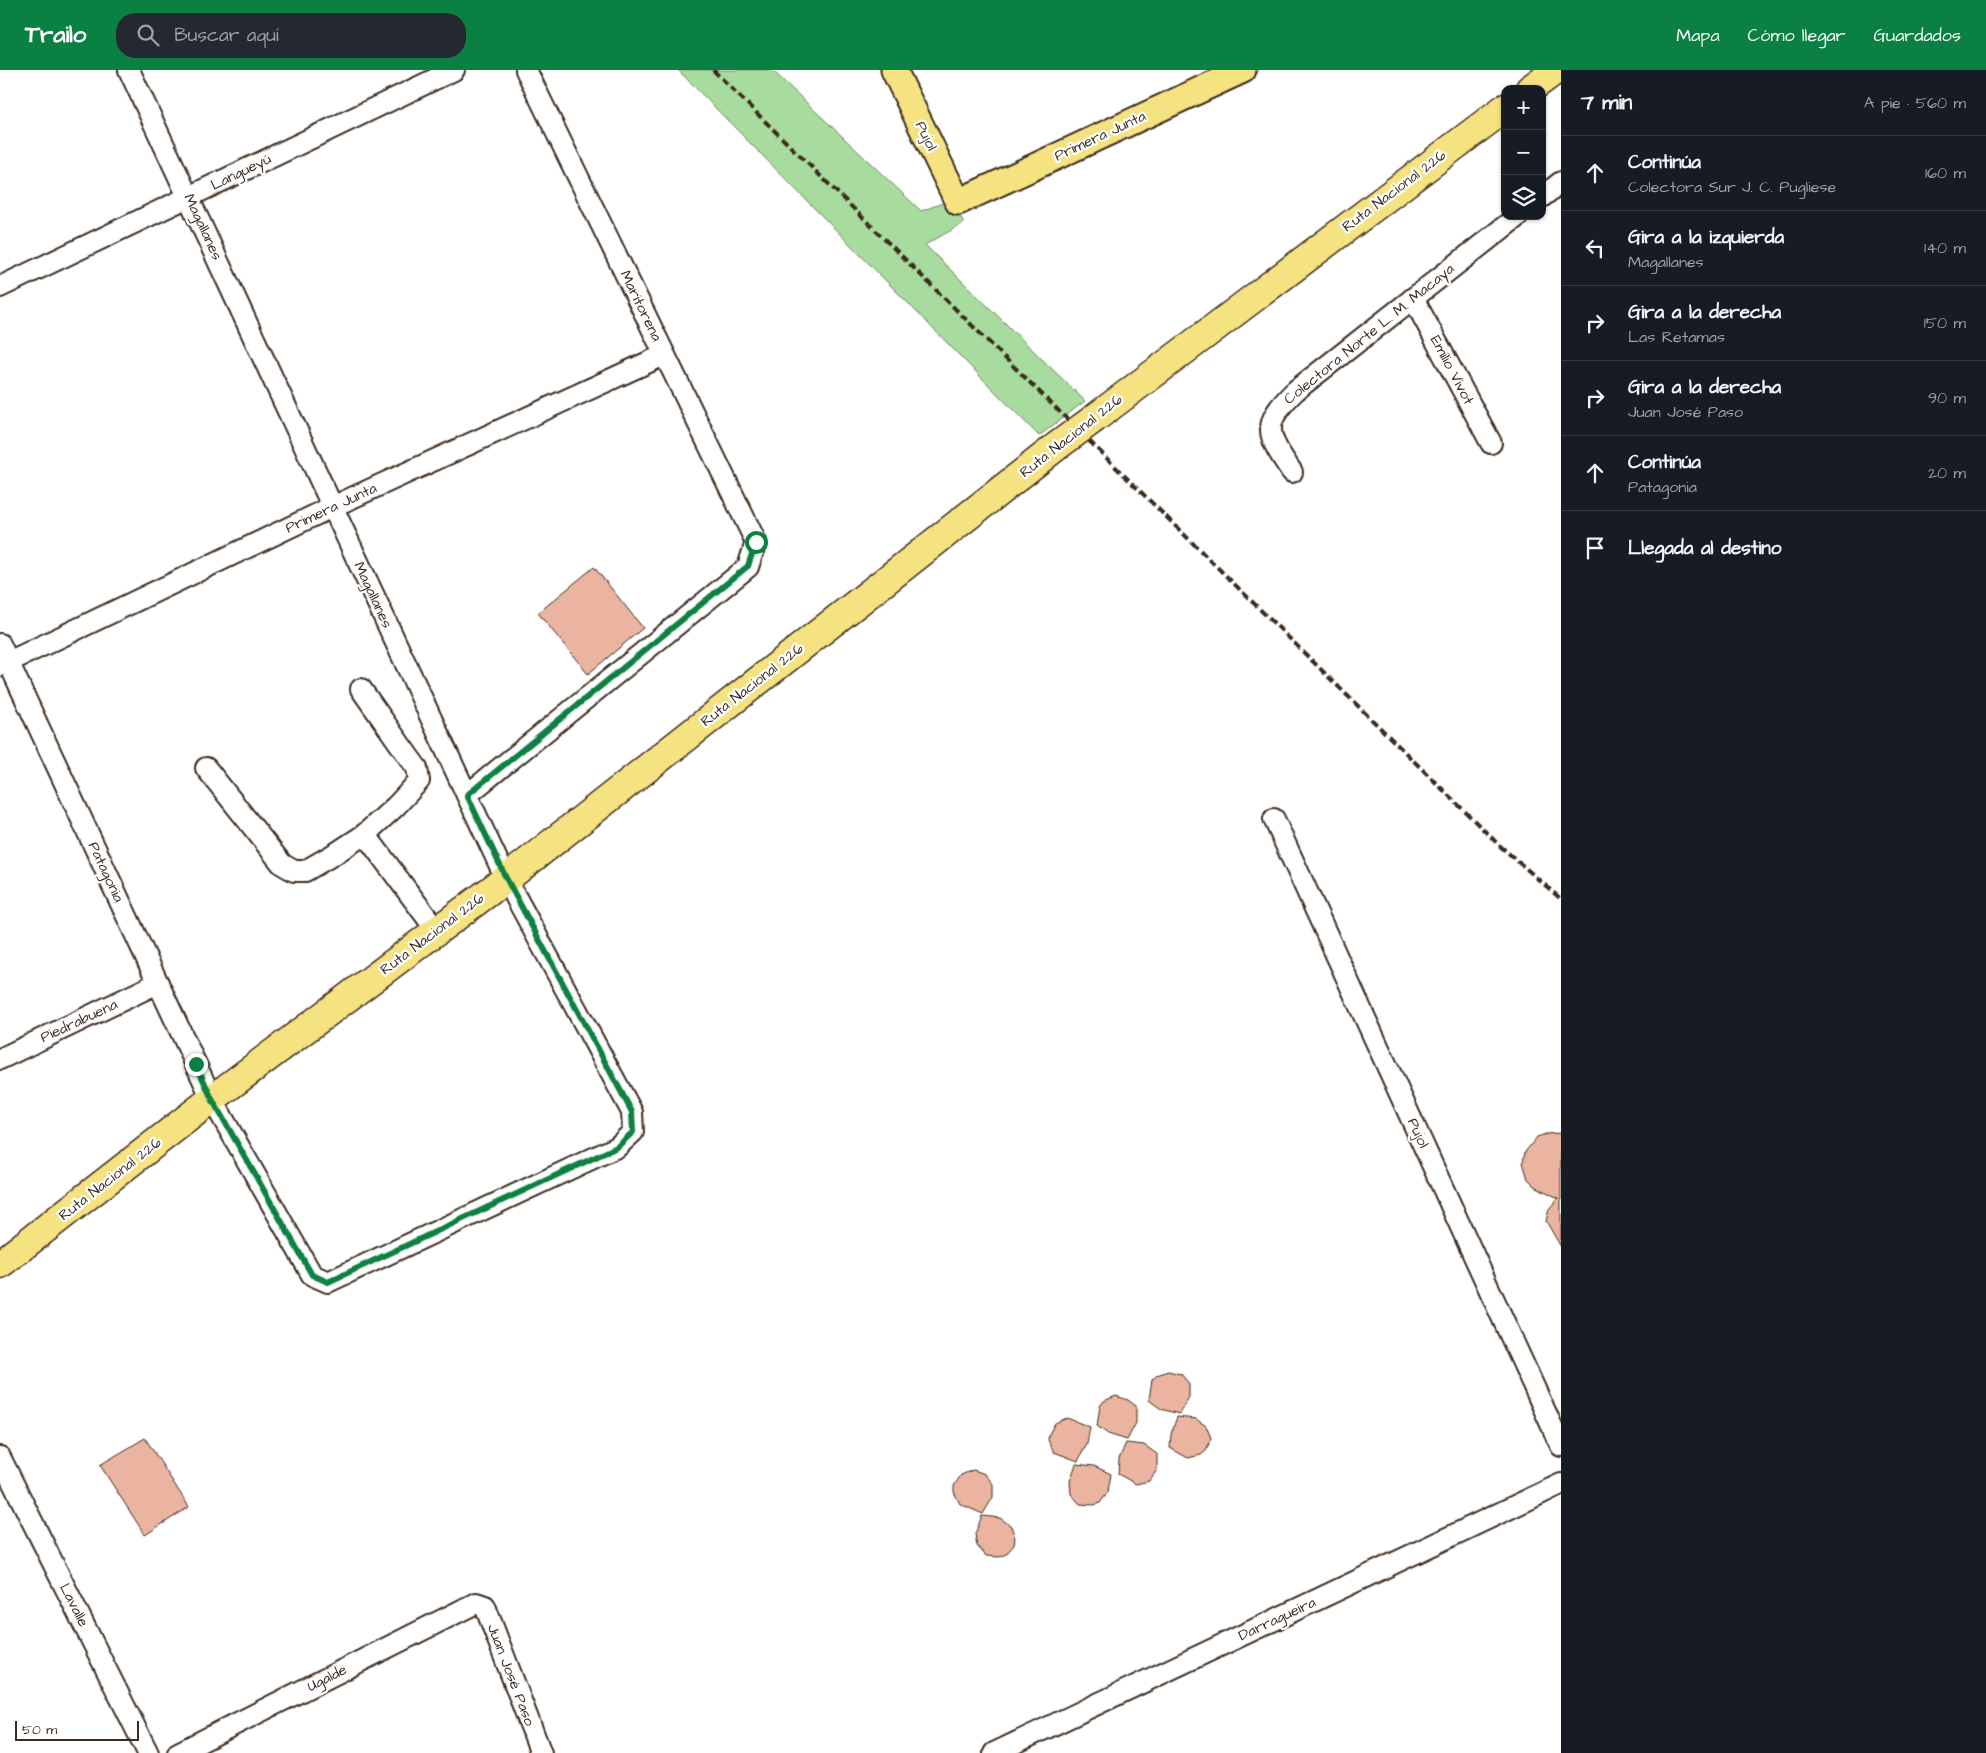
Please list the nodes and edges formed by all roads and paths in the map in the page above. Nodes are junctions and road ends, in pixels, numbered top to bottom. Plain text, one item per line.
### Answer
1 (129, 70) edge
2 (454, 70) edge
3 (526, 70) edge
4 (894, 70) edge
5 (1243, 70) edge
6 (1556, 70) edge
7 (1535, 85) edge
8 (1501, 111) edge
9 (1561, 182) edge
10 (1546, 194) edge
11 (189, 196) junction
12 (958, 202) joint
13 (1513, 220) edge
14 (0, 287) edge
15 (1413, 298) junction
16 (664, 355) junction
17 (1491, 443) dead end
18 (1292, 472) dead end
19 (332, 507) junction
20 (3, 657) edge
21 (360, 689) dead end
22 (206, 768) dead end
23 (467, 795) junction
24 (1274, 819) dead end
25 (364, 834) junction
26 (506, 878) junction
27 (437, 930) junction
28 (158, 983) junction
29 (0, 1058) edge
30 (212, 1099) junction
31 (0, 1264) edge
32 (1561, 1446) edge
33 (0, 1457) edge
34 (1561, 1484) edge
35 (476, 1603) joint
36 (148, 1753) edge
37 (178, 1753) edge
38 (541, 1753) edge
39 (994, 1753) edge

1 - 11 street, Magallanes
2 - 11 street, Langueyú
3 - 16 street, Maritorena
4 - 12 main road, Pujol
5 - 12 main road, Primera Junta
6 - 7 highway
8 - 26 highway, Ruta Nacional 226, bridge
9 - 10 street
11 - 14 street, Langueyú
11 - 19 street, Magallanes
13 - 15 street, Colectora Norte L. M. Macaya
15 - 17 street, Emilio Vivot
15 - 18 street, Colectora Norte L. M. Macaya
16 - 19 street, Primera Junta
16 - 23 street, Maritorena
19 - 20 street, Primera Junta
19 - 23 street, Magallanes
20 - 28 street, Patagonia
21 - 25 street
22 - 25 street
23 - 26 street, Magallanes
24 - 32 street, Pujol
25 - 27 street
26 - 27 highway, Ruta Nacional 226
26 - 30 street, Magallanes
27 - 30 highway, Ruta Nacional 226
28 - 29 street, Piedrabuena
28 - 30 street, Patagonia
30 - 31 highway, Ruta Nacional 226
33 - 36 street, Lavalle
34 - 39 street, Darragueira
35 - 37 street, Ugalde
35 - 38 street, Juan José Paso

